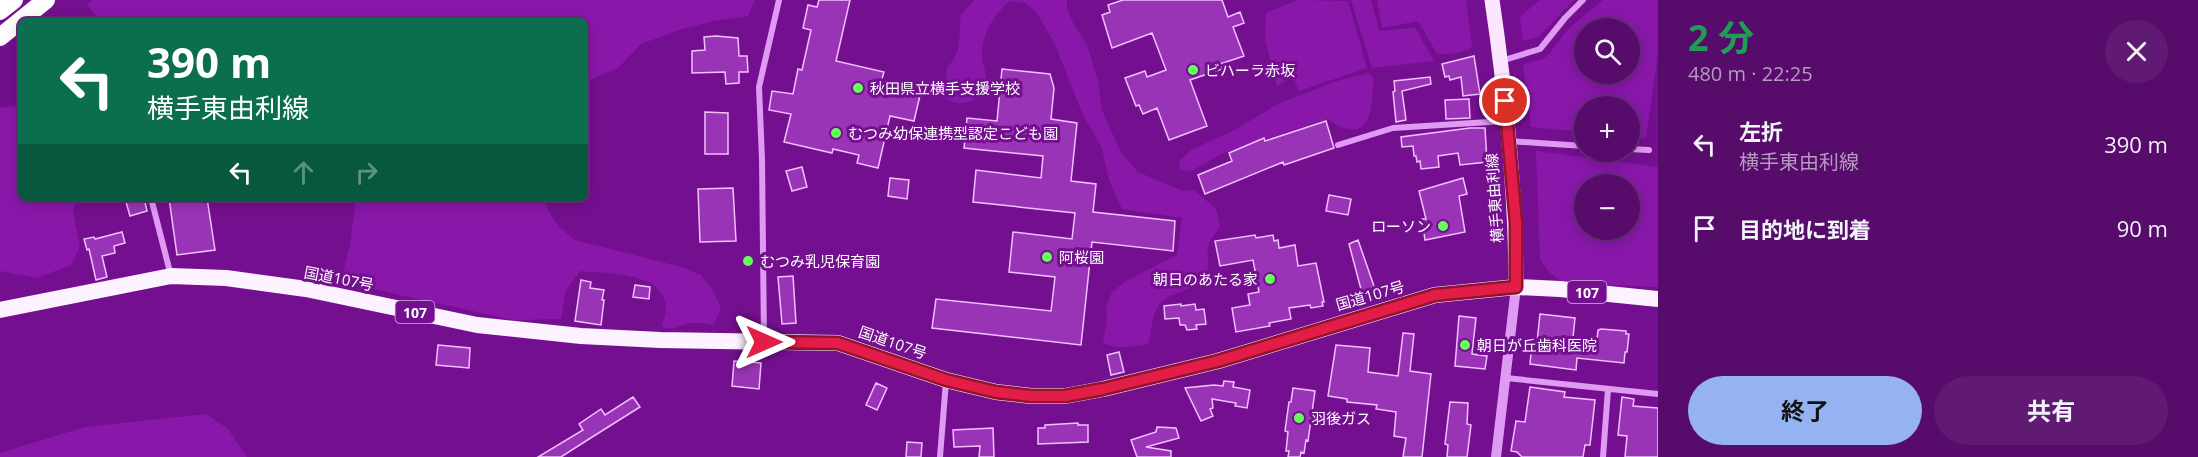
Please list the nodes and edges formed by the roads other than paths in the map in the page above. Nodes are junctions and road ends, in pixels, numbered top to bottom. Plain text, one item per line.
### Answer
1 (46, 0) edge
2 (779, 0) edge
3 (1492, 0) edge
4 (1583, 0) edge
5 (0, 5) edge
6 (9, 11) edge
7 (24, 18) edge
8 (18, 23) edge
9 (18, 24) edge
10 (0, 37) edge
11 (1501, 61) junction
12 (1507, 121) junction
13 (1508, 141) junction
14 (1338, 145) dead end
15 (1574, 145) edge
16 (1640, 150) edge
17 (1649, 150) dead end
18 (153, 201) edge
19 (171, 276) junction
20 (1516, 287) junction
21 (1658, 299) edge
22 (0, 310) edge
23 (764, 342) junction
24 (1506, 378) junction
25 (946, 380) junction
26 (1608, 389) junction
27 (1658, 394) edge
28 (940, 457) edge
29 (1496, 457) edge
30 (1603, 457) edge

1 - 7 highway
2 - 23 street
3 - 11 main road, 横手東由利線
4 - 11 street
5 - 6 street
6 - 9 street
8 - 10 highway
11 - 12 main road, 横手東由利線
12 - 13 main road, 横手東由利線
12 - 14 street
13 - 15 street
13 - 20 main road, 横手東由利線
16 - 17 street
18 - 19 street
19 - 22 highway, 国道107号 / 107
19 - 23 highway, 国道107号 / 107
20 - 21 highway, 国道107号 / 107
20 - 24 street
20 - 25 highway, 国道107号 / 107
23 - 25 highway, 国道107号 / 107
24 - 26 street
24 - 29 street
25 - 28 street
26 - 27 street
26 - 30 street

